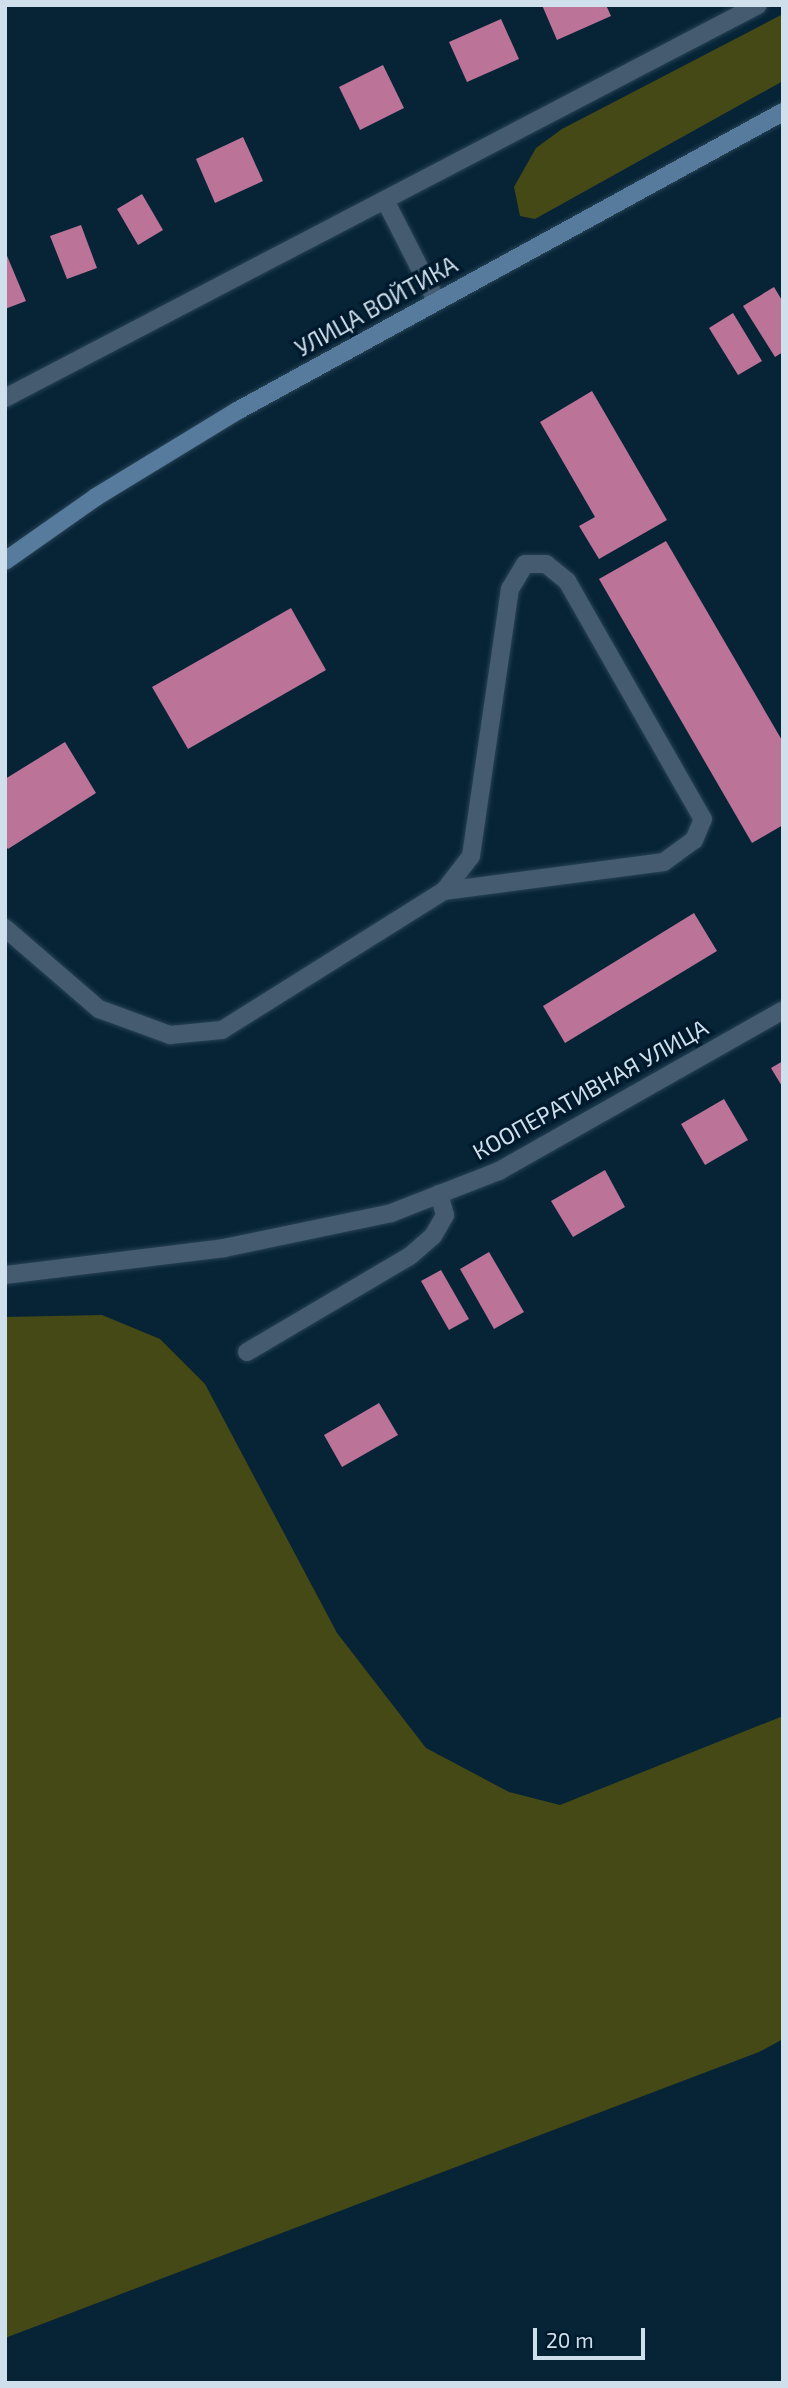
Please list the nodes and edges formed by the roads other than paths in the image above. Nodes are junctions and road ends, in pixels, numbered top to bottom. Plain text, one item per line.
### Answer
1 (758, 5) edge
2 (783, 112) edge
3 (385, 200) junction
4 (436, 300) junction
5 (5, 398) edge
6 (5, 561) edge
7 (444, 891) junction
8 (5, 928) edge
9 (783, 1010) edge
10 (439, 1194) junction
11 (5, 1275) edge
12 (247, 1352) dead end

1 - 3 street
2 - 4 main road, УЛИЦА ВОЙТИКА
3 - 4 street
3 - 5 street
4 - 6 main road, УЛИЦА ВОЙТИКА
7 - 7 street
7 - 8 street
9 - 10 street, КООПЕРАТИВНАЯ УЛИЦА
10 - 11 street, КООПЕРАТИВНАЯ УЛИЦА
10 - 12 street

